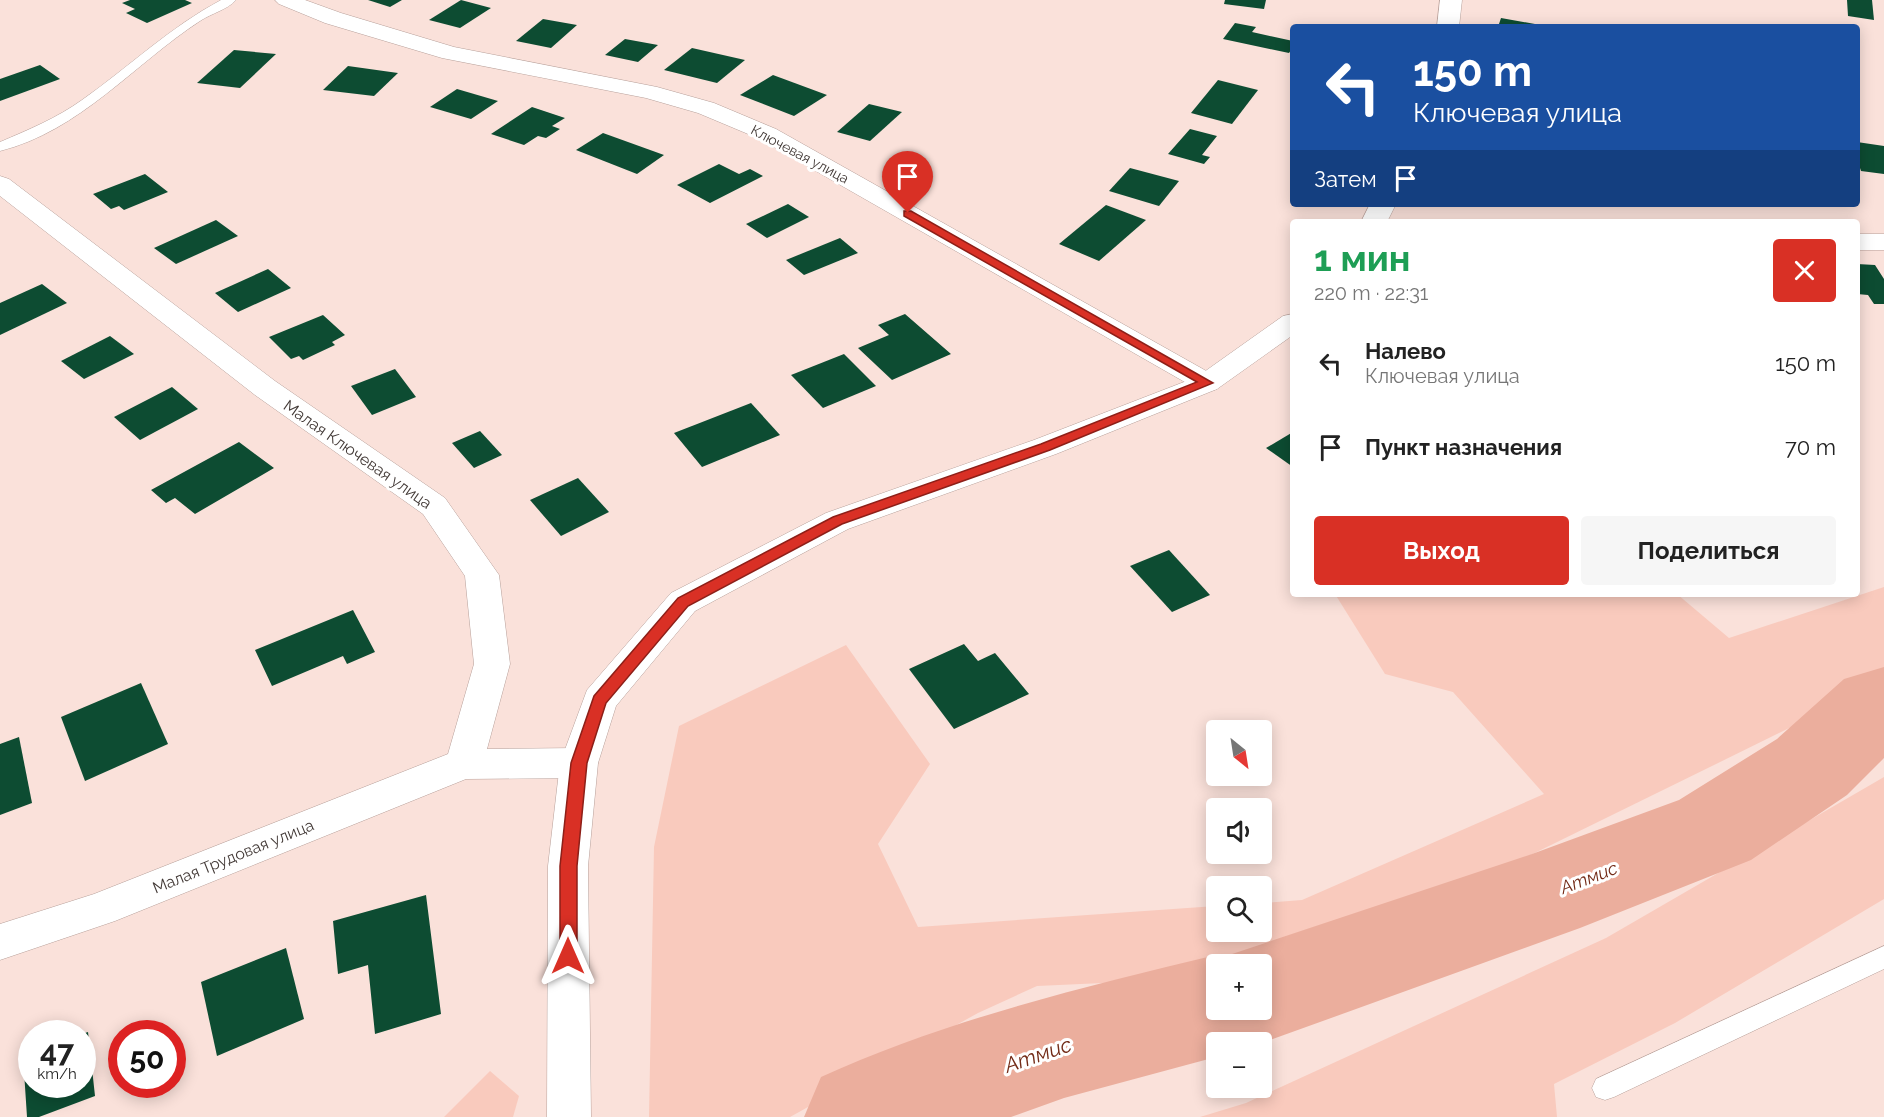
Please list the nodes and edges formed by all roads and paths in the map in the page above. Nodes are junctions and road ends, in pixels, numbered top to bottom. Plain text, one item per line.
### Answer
1 (230, 0) edge
2 (286, 0) edge
3 (1451, 0) edge
4 (1448, 24) edge
5 (0, 147) edge
6 (0, 184) edge
7 (1860, 242) edge
8 (1884, 242) edge
9 (1290, 324) edge
10 (1207, 383) junction
11 (579, 763) junction
12 (464, 764) junction
13 (0, 942) edge
14 (1884, 957) edge
15 (1605, 1088) dead end
16 (568, 1105) edge

1 - 5 lane
2 - 10 street, Ключевая улица
3 - 4 street
6 - 12 street, Малая Ключевая улица
7 - 8 street
9 - 10 street
10 - 11 street
11 - 12 street
11 - 16 street
12 - 13 street, Малая Трудовая улица
14 - 15 lane

